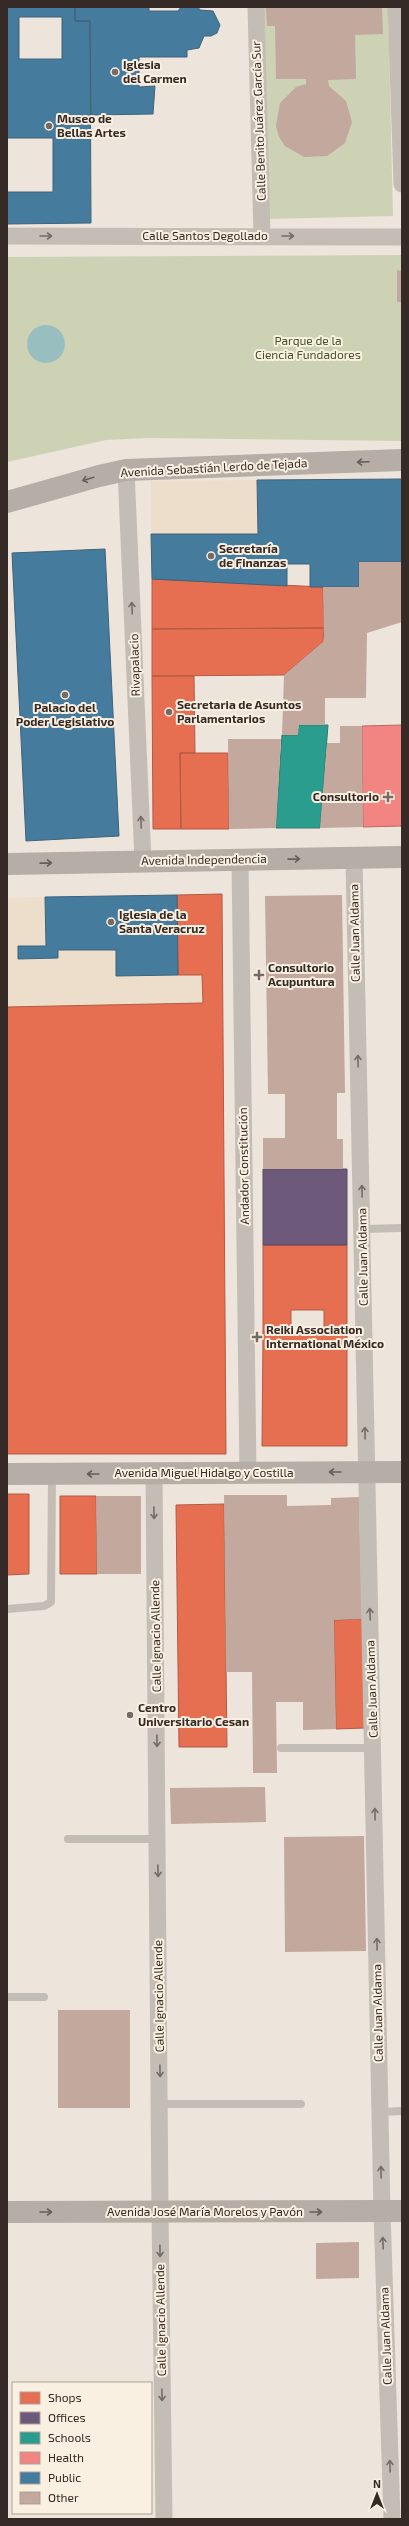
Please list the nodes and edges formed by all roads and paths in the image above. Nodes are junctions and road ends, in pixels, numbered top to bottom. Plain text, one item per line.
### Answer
1 (256, 7) edge
2 (396, 7) edge
3 (402, 184) edge
4 (7, 236) edge
5 (262, 236) junction
6 (402, 237) edge
7 (402, 460) edge
8 (126, 470) junction
9 (7, 502) edge
10 (402, 857) edge
11 (354, 858) junction
12 (240, 860) junction
13 (143, 861) junction
14 (7, 864) edge
15 (402, 1228) edge
16 (362, 1229) junction
17 (366, 1472) junction
18 (402, 1472) edge
19 (248, 1473) junction
20 (7, 1474) edge
21 (52, 1474) junction
22 (154, 1474) junction
23 (7, 1609) edge
24 (281, 1748) dead end
25 (374, 1748) junction
26 (68, 1839) dead end
27 (158, 1839) junction
28 (7, 1997) edge
29 (44, 1997) dead end
30 (160, 2104) junction
31 (300, 2104) dead end
32 (402, 2111) edge
33 (380, 2112) junction
34 (392, 2211) edge
35 (7, 2212) edge
36 (160, 2212) junction
37 (164, 2519) edge
38 (392, 2519) edge

1 - 5 street, Calle Benito Juárez García Sur
2 - 3 street
4 -> 5 street, Calle Santos Degollado
5 -> 6 street, Calle Santos Degollado
7 -> 8 main road, Avenida Sebastián Lerdo de Tejada
8 -> 9 main road, Avenida Sebastián Lerdo de Tejada
13 -> 8 street, Rivapalacio
10 - 11 main road, Avenida Independencia
12 -> 11 main road, Avenida Independencia
16 -> 11 street, Calle Juan Aldama
12 - 13 main road, Avenida Independencia
12 - 19 street, Andador Constitución
14 -> 13 main road, Avenida Independencia
15 - 16 lane
17 -> 16 street, Calle Juan Aldama
17 - 18 main road, Avenida Miguel Hidalgo y Costilla
17 -> 19 main road, Avenida Miguel Hidalgo y Costilla
25 -> 17 street, Calle Juan Aldama
19 - 22 main road, Avenida Miguel Hidalgo y Costilla
20 - 21 main road, Avenida Miguel Hidalgo y Costilla
22 -> 21 main road, Avenida Miguel Hidalgo y Costilla
21 - 23 lane
22 -> 27 street, Calle Ignacio Allende
24 - 25 lane
33 -> 25 street, Calle Juan Aldama
26 - 27 lane
27 -> 30 street, Calle Ignacio Allende
28 - 29 lane
30 - 31 lane
30 - 36 street, Calle Ignacio Allende
32 - 33 lane
34 -> 33 street, Calle Juan Aldama
36 -> 34 main road, Avenida José María Morelos y Pavón
38 -> 34 street, Calle Juan Aldama
35 -> 36 main road, Avenida José María Morelos y Pavón
36 -> 37 street, Calle Ignacio Allende

